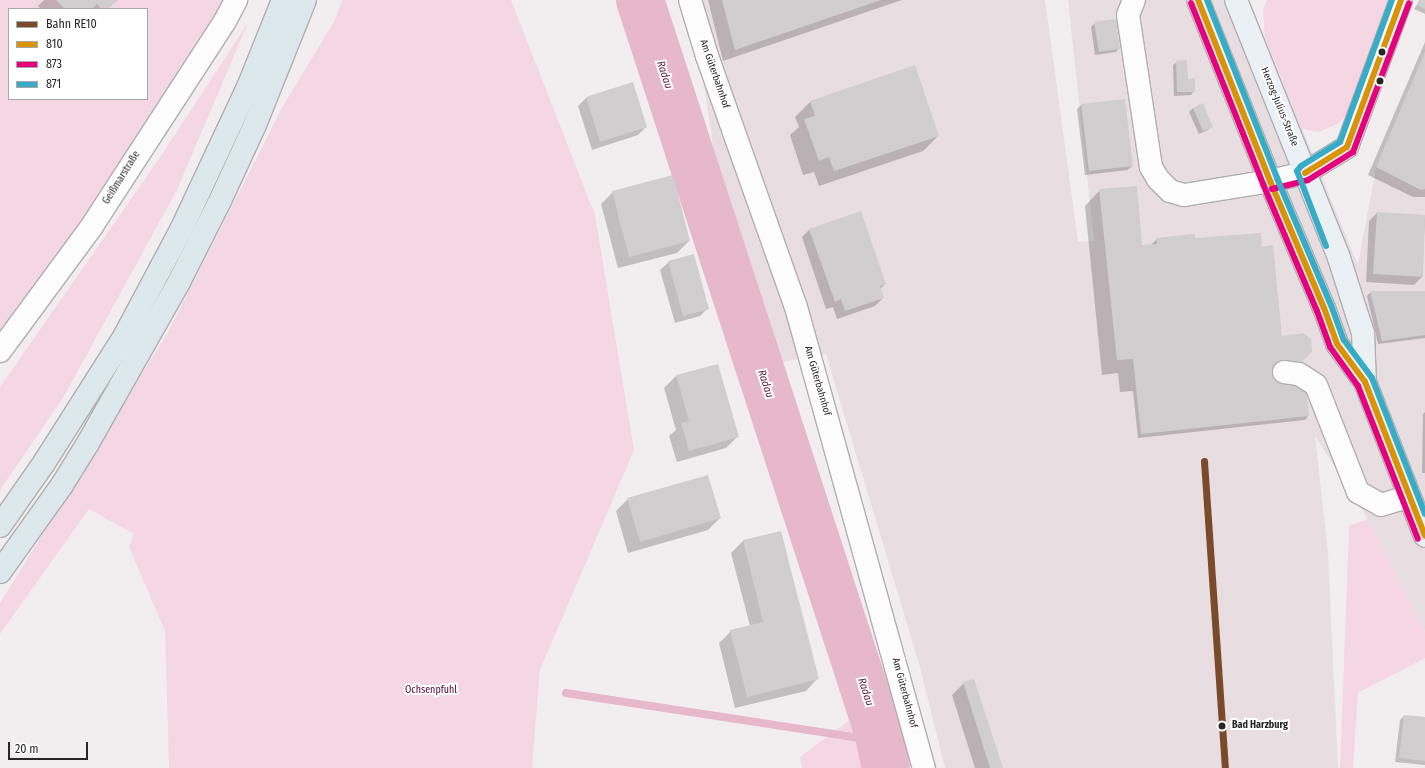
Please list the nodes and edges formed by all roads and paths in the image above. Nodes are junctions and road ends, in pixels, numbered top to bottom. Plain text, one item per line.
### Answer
1 (236, 0) edge
2 (283, 0) edge
3 (305, 0) edge
4 (690, 0) edge
5 (1134, 0) edge
6 (1198, 0) edge
7 (1236, 0) edge
8 (1401, 0) edge
9 (1305, 173) junction
10 (1270, 181) junction
11 (0, 351) edge
12 (1284, 372) dead end
13 (1365, 382) junction
14 (1408, 497) junction
15 (0, 526) edge
16 (1425, 536) edge
17 (0, 572) edge
18 (924, 768) edge

1 - 11 street, Geißmarstraße
2 - 15 highway
3 - 17 highway
4 - 18 street, Am Güterbahnhof
5 - 10 street
6 - 10 main road
7 - 9 main road, Herzog-Julius-Straße
8 - 9 street
9 - 10 street
9 - 13 main road, Herzog-Julius-Straße
10 - 13 main road
12 - 14 street
13 - 14 main road
14 - 16 main road

